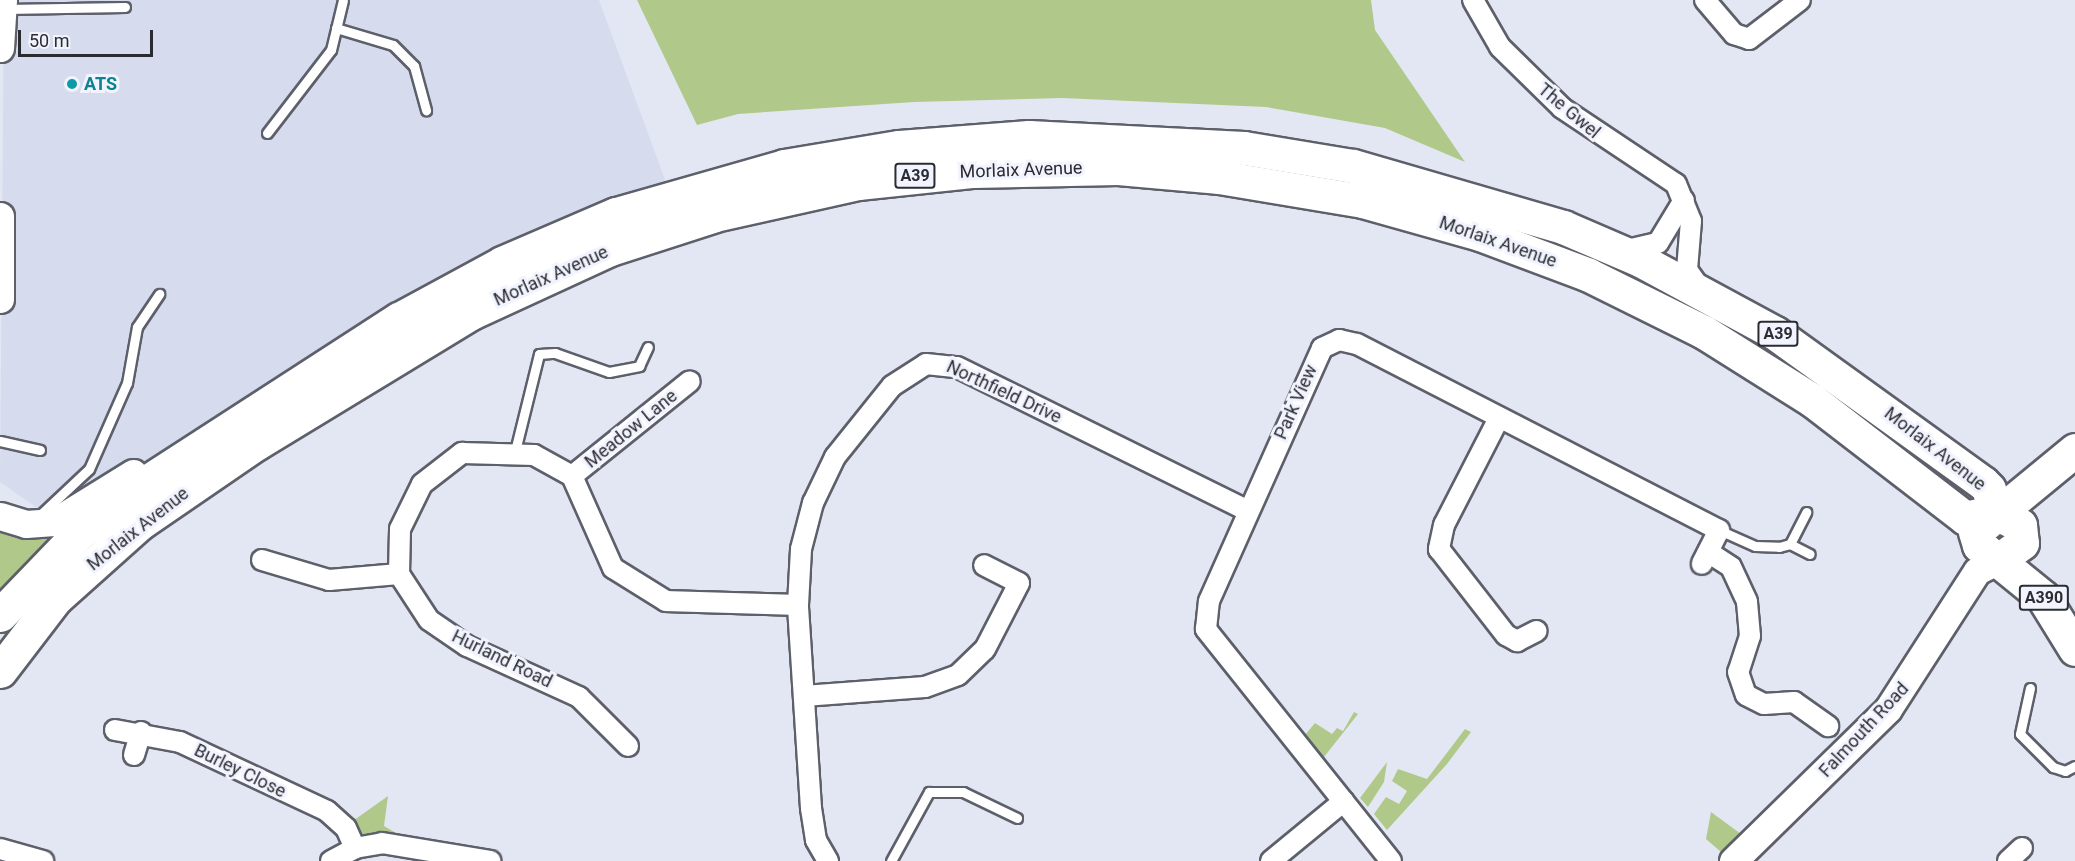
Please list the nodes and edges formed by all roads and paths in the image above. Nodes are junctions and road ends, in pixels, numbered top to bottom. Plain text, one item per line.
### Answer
1 (344, 0) edge
2 (1473, 0) edge
3 (1705, 0) edge
4 (1800, 0) edge
5 (2, 5) edge
6 (125, 7) dead end
7 (336, 28) junction
8 (0, 48) edge
9 (426, 110) dead end
10 (267, 133) dead end
11 (1684, 200) junction
12 (0, 216) edge
13 (1612, 246) junction
14 (1, 258) edge
15 (1704, 292) junction
16 (159, 294) dead end
17 (0, 299) edge
18 (648, 346) dead end
19 (690, 381) dead end
20 (1499, 418) junction
21 (208, 439) junction
22 (0, 441) edge
23 (40, 450) dead end
24 (2075, 450) edge
25 (514, 454) junction
26 (572, 476) junction
27 (1248, 510) junction
28 (1806, 512) dead end
29 (1993, 512) junction
30 (0, 516) edge
31 (26, 524) junction
32 (1719, 530) junction
33 (1790, 544) junction
34 (1810, 554) dead end
35 (262, 560) dead end
36 (1999, 560) junction
37 (984, 565) dead end
38 (399, 574) junction
39 (798, 605) junction
40 (0, 615) edge
41 (1537, 631) dead end
42 (2075, 649) edge
43 (0, 670) edge
44 (2030, 688) dead end
45 (804, 696) junction
46 (1828, 726) dead end
47 (115, 730) dead end
48 (141, 732) junction
49 (628, 746) dead end
50 (134, 755) dead end
51 (2075, 766) edge
52 (1344, 801) junction
53 (1017, 818) dead end
54 (355, 848) junction
55 (0, 849) edge
56 (43, 861) edge
57 (331, 861) edge
58 (491, 861) edge
59 (828, 861) edge
60 (891, 861) edge
61 (1271, 861) edge
62 (1391, 861) edge
63 (1733, 861) edge

1 - 7 lane
2 - 11 street, The Gwel
3 - 4 street
5 - 6 lane
5 - 8 street
7 - 9 lane
7 - 10 lane
11 - 13 street
11 - 15 street, The Gwel
12 - 14 street
13 - 15 highway, Morlaix Avenue / A39
13 - 21 highway, Morlaix Avenue / A39
14 - 17 street
15 - 29 highway, Morlaix Avenue / A39
16 - 31 lane
18 - 25 lane
19 - 26 street, Meadow Lane
20 - 27 street, Park View
20 - 32 street, Park View
20 - 41 street
21 - 31 street
21 - 40 highway, Morlaix Avenue / A39
22 - 23 lane
24 - 29 highway, A39
25 - 26 street
25 - 38 street
26 - 39 street
27 - 39 street, Northfield Drive
27 - 52 street, Park View
28 - 33 lane
29 - 36 highway
29 - 43 highway, Morlaix Avenue / A39
30 - 31 street
32 - 33 lane
32 - 46 street
33 - 34 lane
35 - 38 street
36 - 42 highway, A390
36 - 63 street, Falmouth Road
37 - 45 street
38 - 49 street, Hurland Road
39 - 45 street, Northfield Drive
44 - 51 lane
45 - 59 street, Northfield Drive
47 - 48 street, Burley Close
48 - 50 street
48 - 54 street, Burley Close
52 - 61 street
52 - 62 street, Park View
53 - 60 lane
54 - 57 street
54 - 58 street
55 - 56 street

